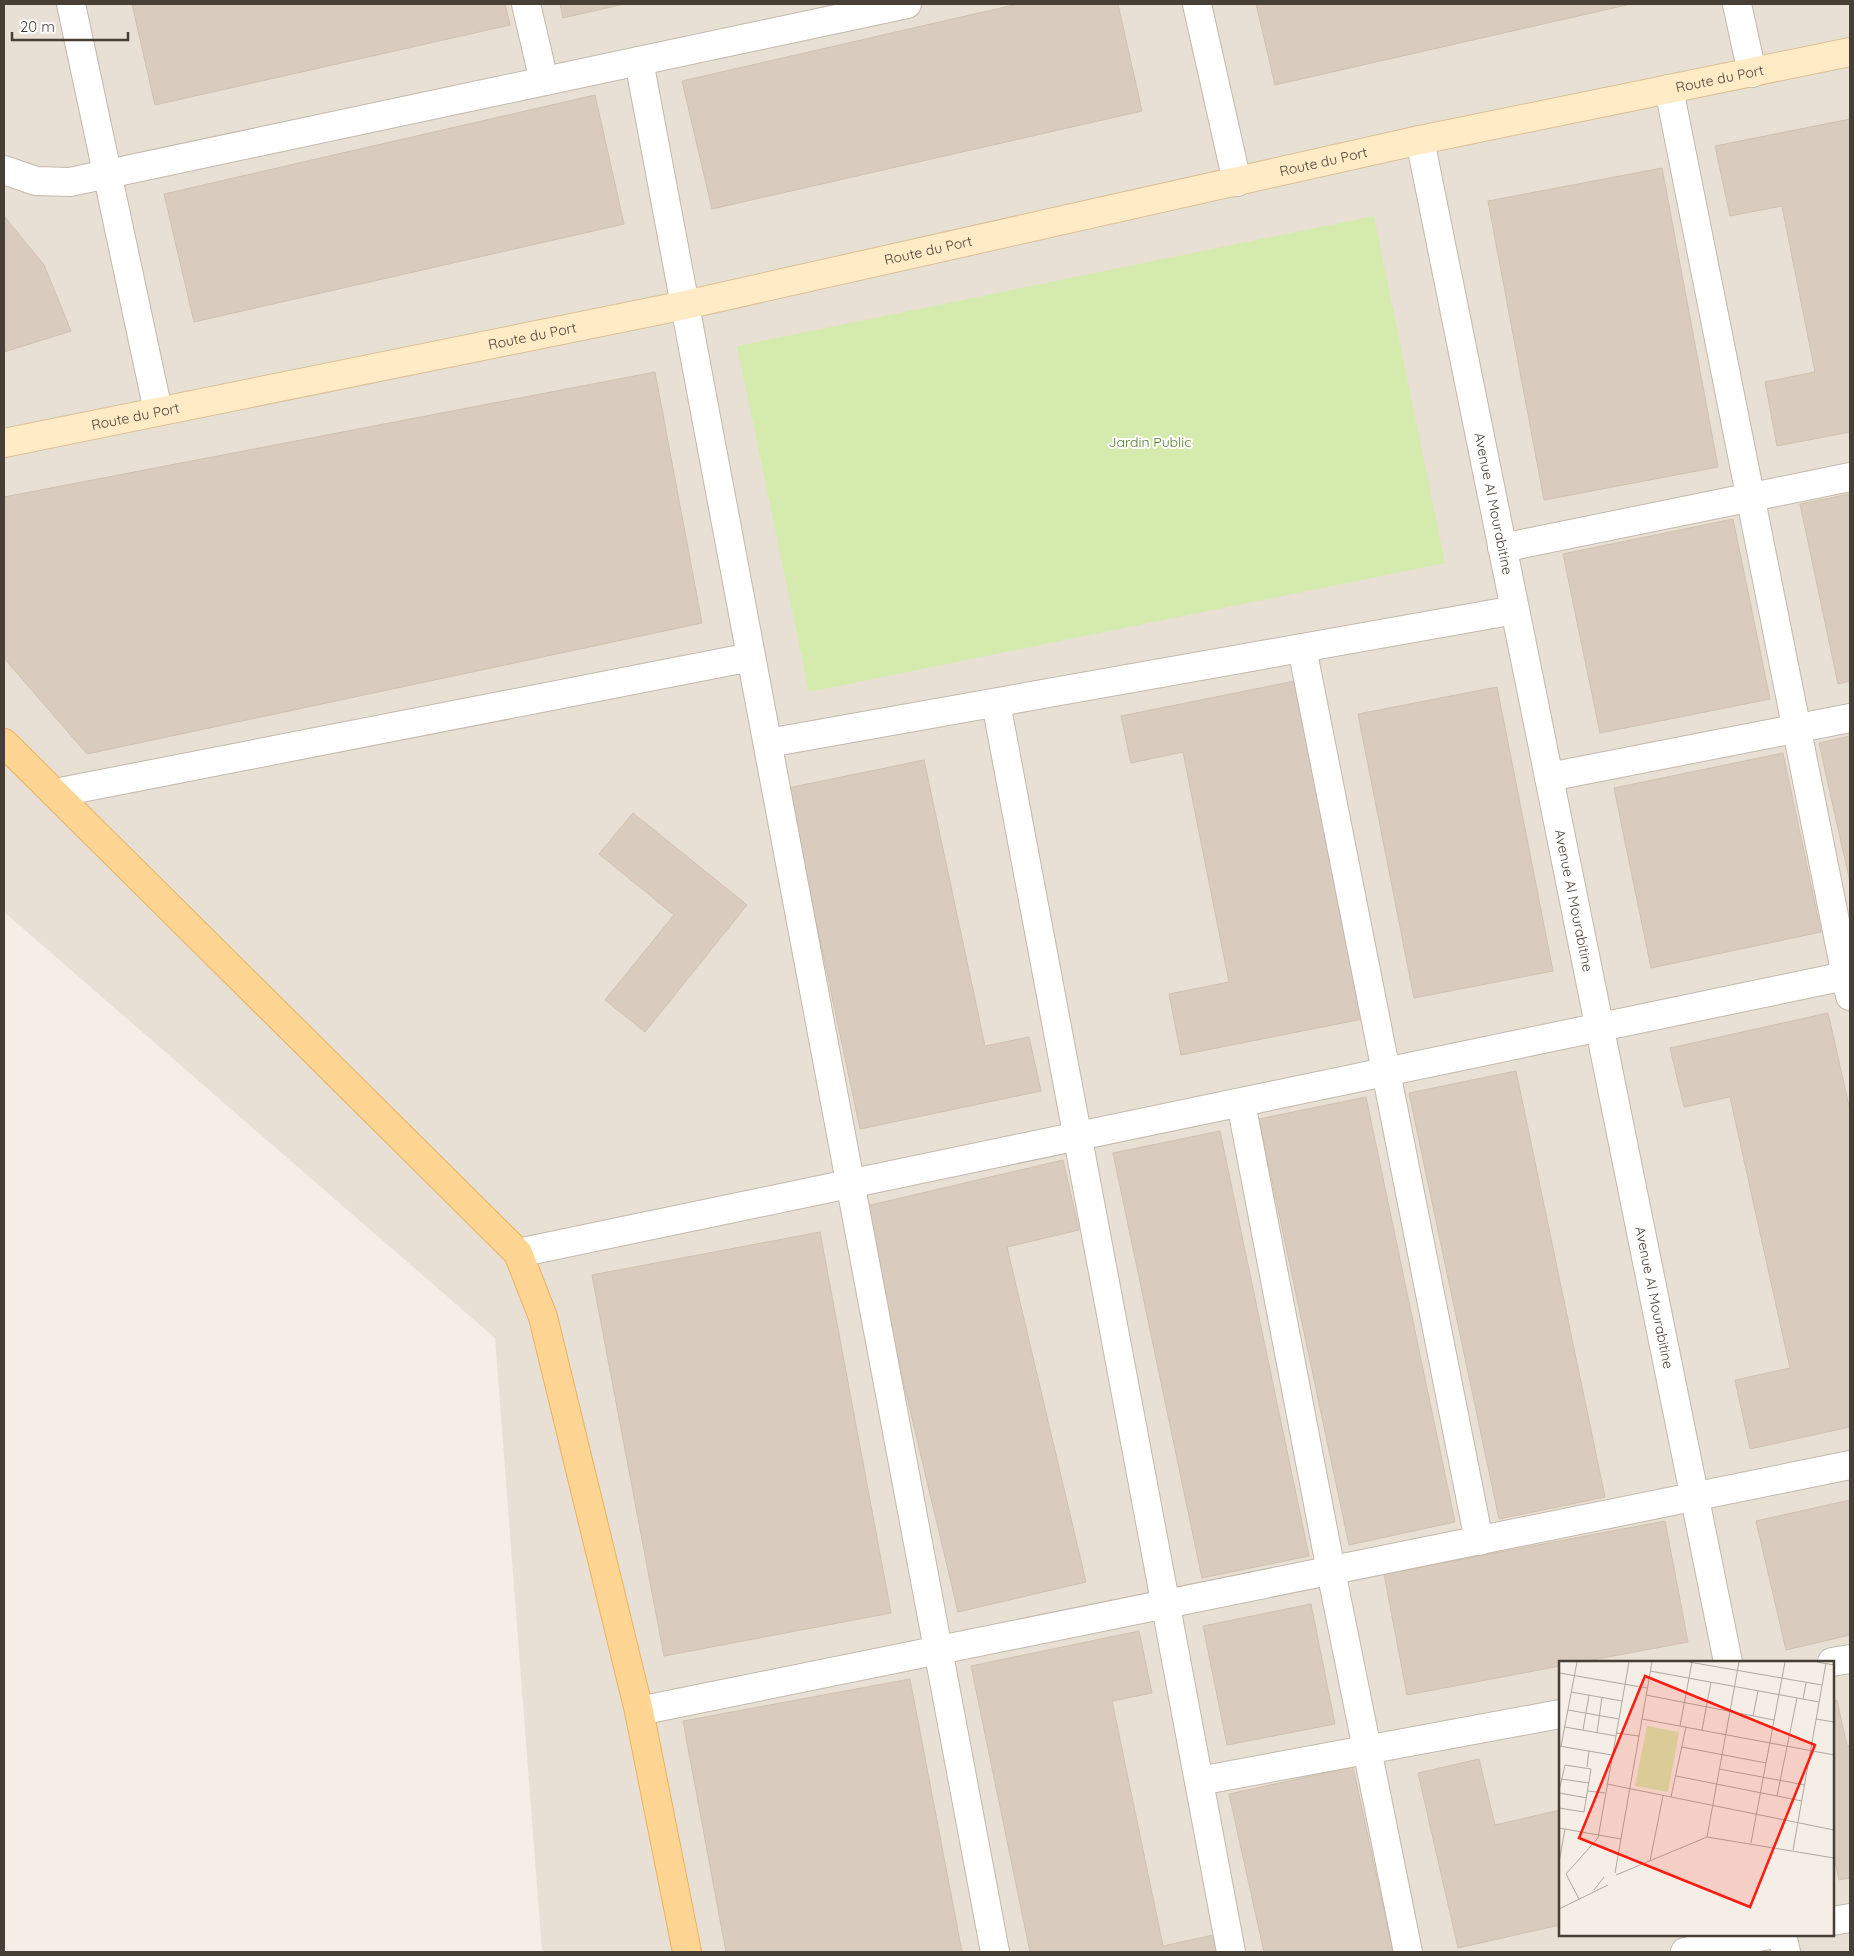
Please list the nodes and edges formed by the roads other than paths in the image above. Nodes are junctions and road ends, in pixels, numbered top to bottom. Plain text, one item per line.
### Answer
1 (72, 4) edge
2 (526, 4) edge
3 (907, 4) edge
4 (1198, 4) edge
5 (1737, 4) edge
6 (1850, 52) edge
7 (639, 61) junction
8 (1752, 73) junction
9 (544, 81) junction
10 (1669, 90) junction
11 (1420, 140) junction
12 (4, 170) edge
13 (107, 174) junction
14 (1238, 182) junction
15 (685, 304) junction
16 (158, 411) junction
17 (4, 443) edge
18 (1850, 477) edge
19 (1750, 497) junction
20 (1502, 548) junction
21 (1515, 610) junction
22 (1302, 648) junction
23 (751, 657) junction
24 (996, 702) junction
25 (1850, 718) edge
26 (1796, 728) junction
27 (4, 743) edge
28 (768, 743) junction
29 (1549, 777) junction
30 (55, 793) junction
31 (1849, 982) edge
32 (1599, 1028) junction
33 (1386, 1072) junction
34 (1241, 1103) junction
35 (1078, 1136) junction
36 (851, 1183) junction
37 (518, 1253) junction
38 (1850, 1465) edge
39 (1694, 1497) junction
40 (1480, 1541) junction
41 (1331, 1570) junction
42 (1165, 1604) junction
43 (938, 1650) junction
44 (1850, 1659) edge
45 (1728, 1661) edge
46 (1834, 1662) edge
47 (638, 1711) junction
48 (1559, 1714) edge
49 (1368, 1750) junction
50 (1199, 1781) junction
51 (1850, 1918) edge
52 (1834, 1921) edge
53 (1763, 1936) edge
54 (1782, 1936) edge
55 (687, 1952) edge
56 (996, 1952) edge
57 (1231, 1952) edge
58 (1408, 1952) edge
59 (1685, 1952) edge
60 (1786, 1952) edge

1 - 13 street
2 - 9 street
3 - 7 street
4 - 14 street
5 - 8 street
6 - 8 street, Route du Port
7 - 9 street
7 - 15 street
8 - 10 street, Route du Port
9 - 13 street
10 - 11 street, Route du Port
10 - 19 street
11 - 14 street, Route du Port
11 - 20 street, Avenue Al Mourabitine
12 - 13 street
13 - 16 street
14 - 15 street, Route du Port
15 - 16 street, Route du Port
15 - 23 street
16 - 17 street, Route du Port
18 - 19 street
19 - 20 street
19 - 26 street
20 - 21 street, Avenue Al Mourabitine
21 - 22 street
21 - 29 street, Avenue Al Mourabitine
22 - 24 street
22 - 33 street
23 - 28 street
23 - 30 street
24 - 28 street
24 - 35 street
25 - 26 street
26 - 29 street
26 - 31 street
27 - 30 main road
28 - 36 street
29 - 32 street, Avenue Al Mourabitine
30 - 37 main road
31 - 32 street
32 - 33 street
32 - 39 street, Avenue Al Mourabitine
33 - 34 street
33 - 40 street
34 - 35 street
34 - 41 street
35 - 36 street
35 - 42 street
36 - 37 street
36 - 43 street
37 - 47 main road
38 - 39 street
39 - 40 street
39 - 45 street, Avenue Al Mourabitine
40 - 41 street
41 - 42 street
41 - 49 street
42 - 43 street
42 - 50 street
43 - 47 street
43 - 56 street
44 - 46 street
47 - 55 main road
48 - 49 street
49 - 50 street
49 - 58 street
50 - 57 street
51 - 52 street
53 - 59 street
54 - 60 street

